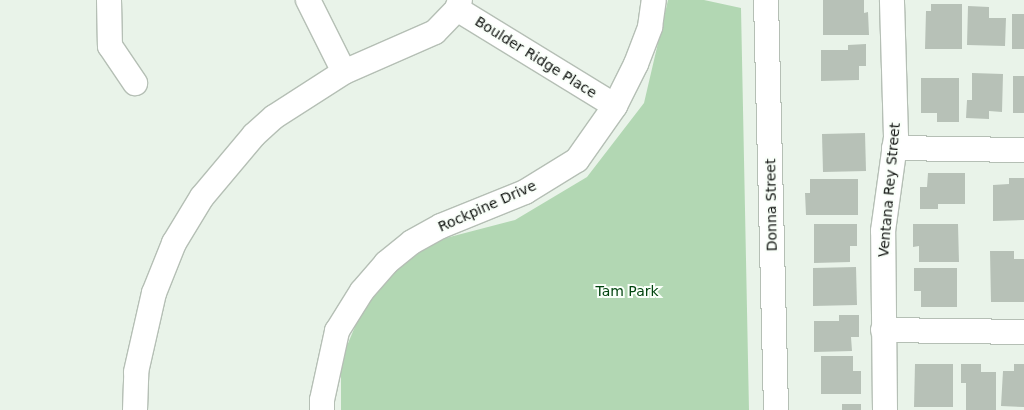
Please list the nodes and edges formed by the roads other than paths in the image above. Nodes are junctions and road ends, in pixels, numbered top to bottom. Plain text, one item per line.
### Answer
1 (109, 0) edge
2 (308, 0) edge
3 (654, 0) edge
4 (766, 0) edge
5 (892, 0) edge
6 (459, 4) edge
7 (344, 72) junction
8 (135, 83) dead end
9 (615, 106) junction
10 (894, 148) junction
11 (1024, 150) edge
12 (883, 330) junction
13 (1024, 332) edge
14 (135, 410) edge
15 (322, 410) edge
16 (776, 410) edge
17 (885, 410) edge

1 - 8 street
2 - 7 street
3 - 9 street, Rockpine Drive
4 - 16 street, Donna Street
5 - 10 street, Ventana Rey Street
6 - 7 street
6 - 9 street, Boulder Ridge Place
7 - 14 street
9 - 15 street, Rockpine Drive
10 - 11 street
10 - 12 street, Ventana Rey Street
12 - 13 street
12 - 17 street, Ventana Rey Street

